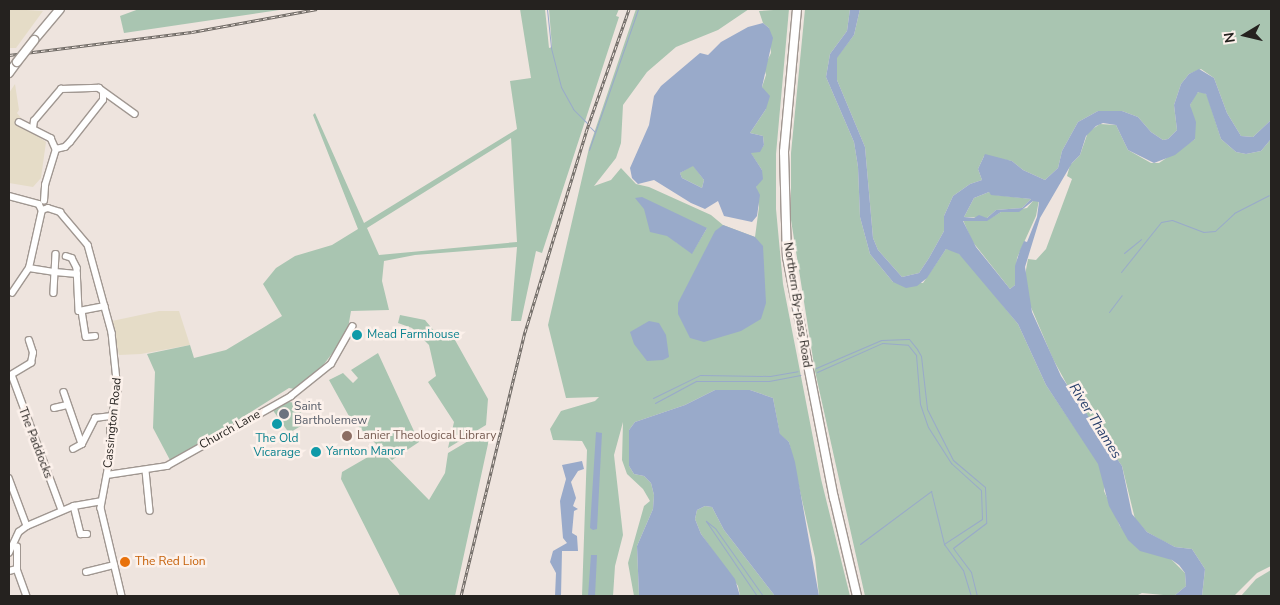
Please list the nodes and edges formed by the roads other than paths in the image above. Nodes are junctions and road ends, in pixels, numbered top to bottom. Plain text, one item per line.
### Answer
1 (60, 9) edge
2 (798, 9) edge
3 (9, 73) edge
4 (104, 94) junction
5 (135, 114) dead end
6 (19, 122) dead end
7 (34, 128) junction
8 (56, 149) junction
9 (9, 196) edge
10 (42, 202) junction
11 (45, 209) junction
12 (56, 254) dead end
13 (66, 256) dead end
14 (29, 268) junction
15 (55, 272) junction
16 (77, 274) junction
17 (12, 293) dead end
18 (54, 293) dead end
19 (105, 306) junction
20 (82, 311) junction
21 (352, 327) dead end
22 (94, 336) dead end
23 (28, 344) dead end
24 (10, 375) edge
25 (64, 392) dead end
26 (67, 405) junction
27 (54, 408) dead end
28 (112, 416) junction
29 (82, 444) junction
30 (73, 449) dead end
31 (146, 471) junction
32 (107, 475) junction
33 (9, 478) edge
34 (11, 490) edge
35 (101, 501) junction
36 (74, 506) junction
37 (62, 510) junction
38 (150, 511) dead end
39 (27, 526) junction
40 (82, 535) dead end
41 (17, 547) dead end
42 (9, 554) edge
43 (114, 565) junction
44 (17, 569) junction
45 (9, 571) edge
46 (90, 573) dead end
47 (27, 596) edge
48 (122, 596) edge
49 (857, 596) edge

1 - 3 highway, bridge
2 - 49 highway, Northern By-pass Road
4 - 5 street
4 - 7 street
4 - 8 street
6 - 7 street
7 - 8 street
8 - 10 street
9 - 10 street
10 - 11 street, Cassington Road
11 - 14 street
11 - 19 street, Cassington Road
12 - 15 street
13 - 16 street
14 - 15 street
14 - 17 street
15 - 16 street
15 - 18 street
16 - 20 street
19 - 20 street
19 - 28 street, Cassington Road
20 - 22 street
21 - 31 street, Church Lane
23 - 24 street, The Paddocks
24 - 37 street, The Paddocks
25 - 26 street
26 - 27 street
26 - 29 street
28 - 29 street
28 - 32 street, Cassington Road
29 - 30 street
31 - 32 street, Church Lane
31 - 38 street
32 - 35 street, Cassington Road
33 - 34 street
34 - 39 street
35 - 36 street
35 - 43 street, Cassington Road
36 - 37 street
36 - 40 street
37 - 39 street
39 - 42 street
41 - 44 street
43 - 46 street
43 - 48 street, Cassington Road
44 - 45 street
44 - 47 street

